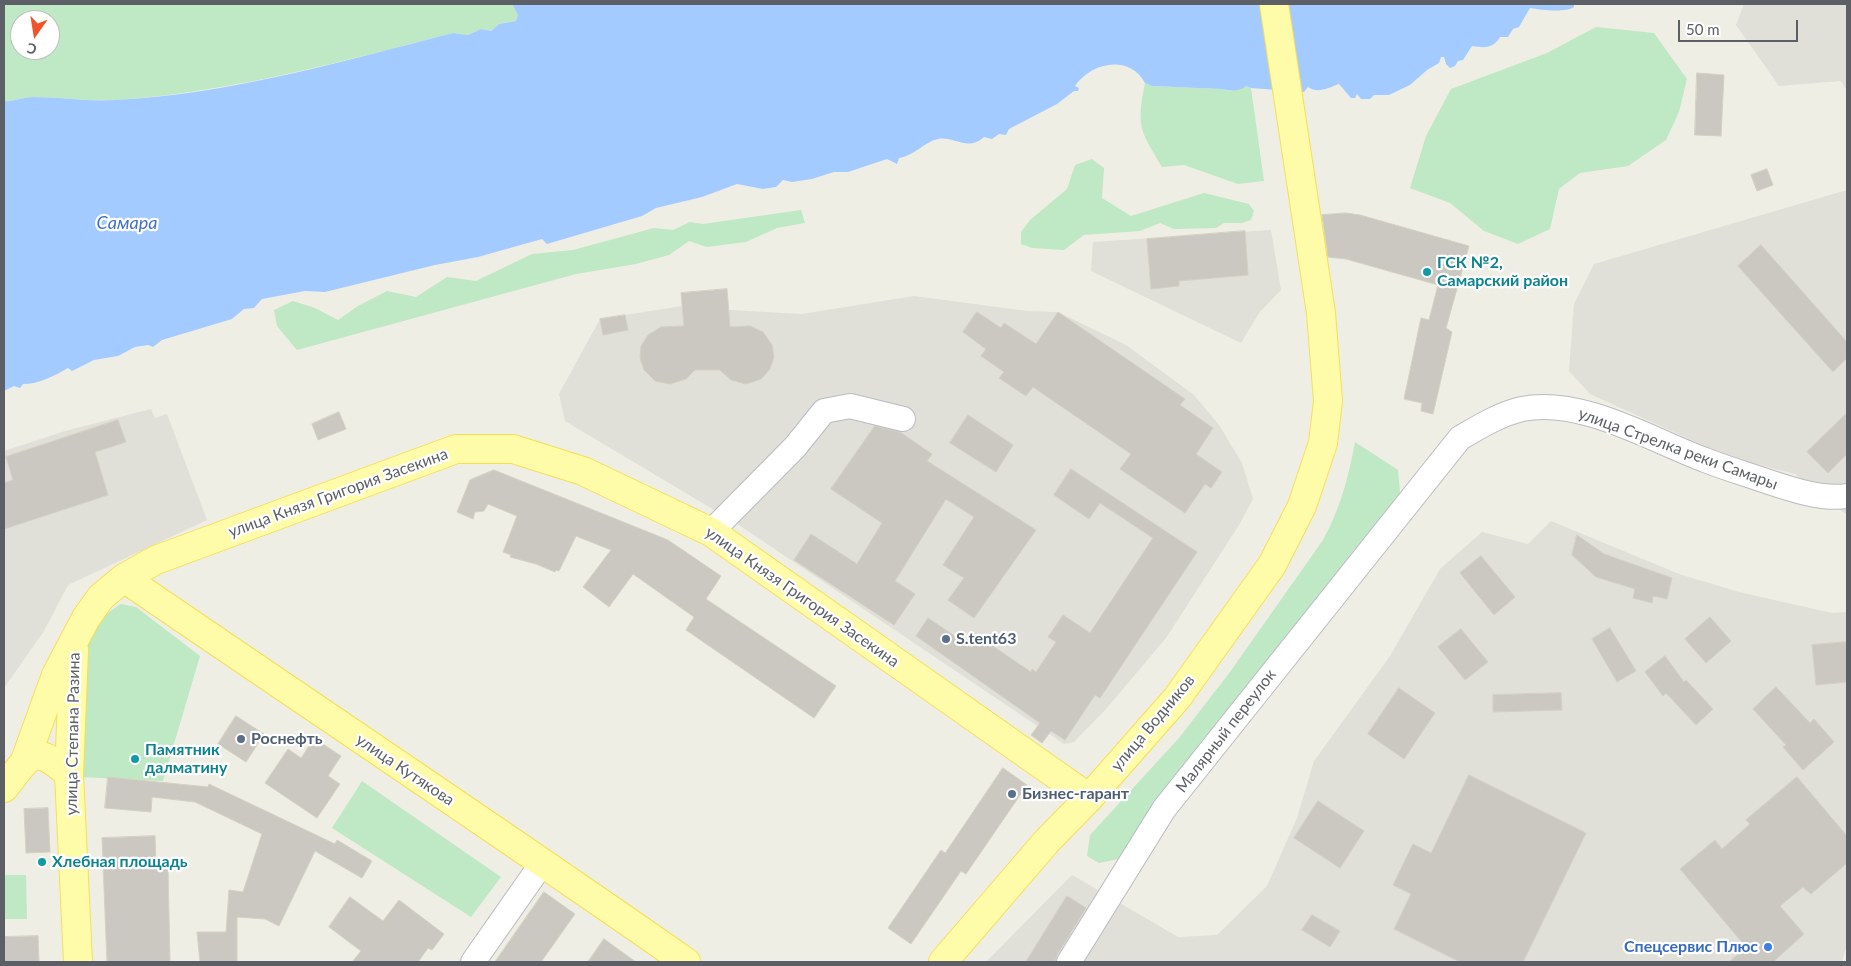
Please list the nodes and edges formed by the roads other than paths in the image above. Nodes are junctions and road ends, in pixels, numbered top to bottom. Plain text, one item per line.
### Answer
1 (1274, 4) edge
2 (903, 419) dead end
3 (1847, 496) edge
4 (1400, 512) joint
5 (711, 532) junction
6 (124, 578) junction
7 (74, 641) junction
8 (26, 758) junction
9 (70, 774) junction
10 (4, 788) edge
11 (1089, 798) junction
12 (543, 862) junction
13 (76, 917) junction
14 (66, 962) edge
15 (78, 962) edge
16 (474, 962) edge
17 (686, 962) edge
18 (943, 962) edge
19 (1069, 962) edge

1 - 11 main road, улица Водников
2 - 5 street
3 - 4 street, улица Стрелка реки Самары
4 - 19 street, Малярный переулок
5 - 6 main road, улица Князя Григория Засекина
5 - 11 main road, улица Князя Григория Засекина
6 - 7 main road
6 - 12 main road, улица Кутякова
7 - 8 main road
7 - 9 main road, улица Степана Разина
8 - 9 main road
8 - 10 main road
9 - 13 main road, улица Степана Разина
11 - 18 main road, улица Водников
12 - 16 street
12 - 17 main road, улица Кутякова
13 - 14 main road
13 - 15 main road

